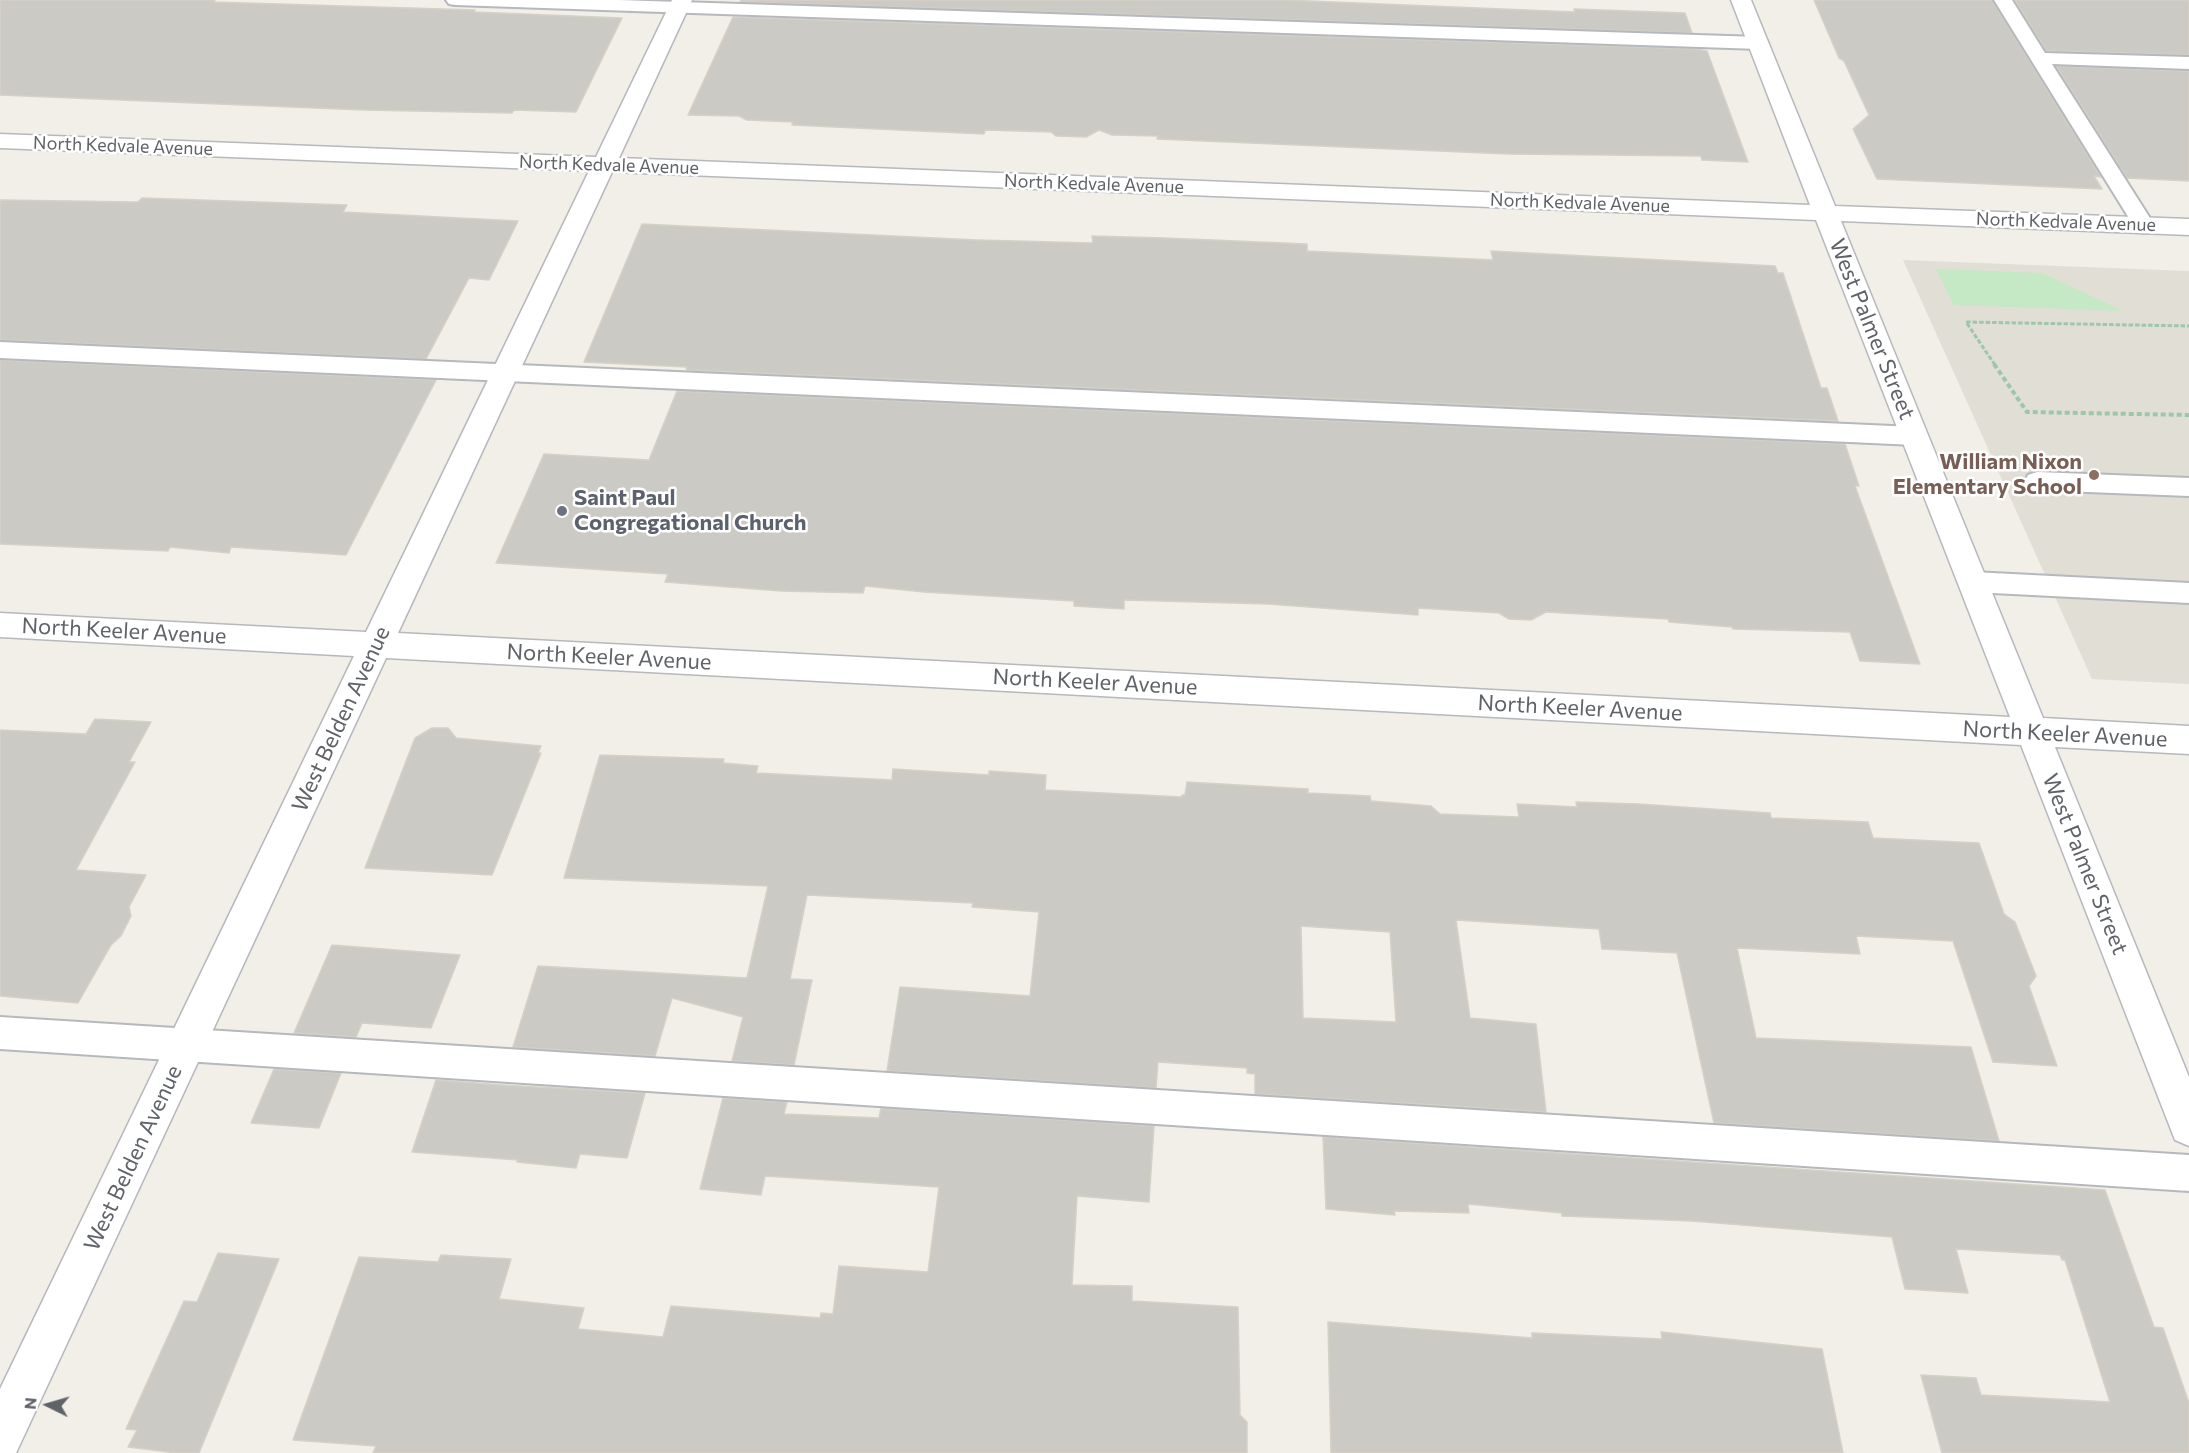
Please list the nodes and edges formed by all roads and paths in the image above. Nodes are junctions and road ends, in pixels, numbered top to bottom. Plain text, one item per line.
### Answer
1 (455, 0) edge
2 (1742, 0) edge
3 (2003, 0) edge
4 (680, 4) edge
5 (1759, 43) junction
6 (2039, 58) junction
7 (2189, 63) edge
8 (0, 141) edge
9 (604, 165) junction
10 (1826, 213) junction
11 (2144, 226) junction
12 (2189, 227) edge
13 (2189, 326) edge
14 (0, 350) edge
15 (505, 373) junction
16 (2189, 415) edge
17 (1915, 436) junction
18 (2037, 481) dead end
19 (2189, 488) edge
20 (1973, 582) junction
21 (2189, 593) edge
22 (0, 625) edge
23 (376, 645) junction
24 (2032, 732) junction
25 (2189, 740) edge
26 (0, 1033) edge
27 (186, 1045) junction
28 (2189, 1126) edge
29 (2189, 1173) edge
30 (0, 1438) edge

1 - 4 lane
2 - 5 street, West Palmer Street
3 - 6 lane
4 - 5 lane
4 - 9 street, West Belden Avenue
5 - 10 street, West Palmer Street
6 - 7 lane
6 - 11 lane
8 - 9 street, North Kedvale Avenue
9 - 10 street, North Kedvale Avenue
9 - 15 street, West Belden Avenue
10 - 11 street, North Kedvale Avenue
10 - 17 street, West Palmer Street
11 - 12 street, North Kedvale Avenue
13 - 16 path
14 - 15 lane
15 - 17 lane
15 - 23 street, West Belden Avenue
17 - 20 street, West Palmer Street
18 - 19 lane
20 - 21 lane
20 - 24 street, West Palmer Street
22 - 23 street, North Keeler Avenue
23 - 24 street, North Keeler Avenue
23 - 27 street, West Belden Avenue
24 - 25 street, North Keeler Avenue
24 - 28 street, West Palmer Street
26 - 27 lane
27 - 29 lane
27 - 30 street, West Belden Avenue

